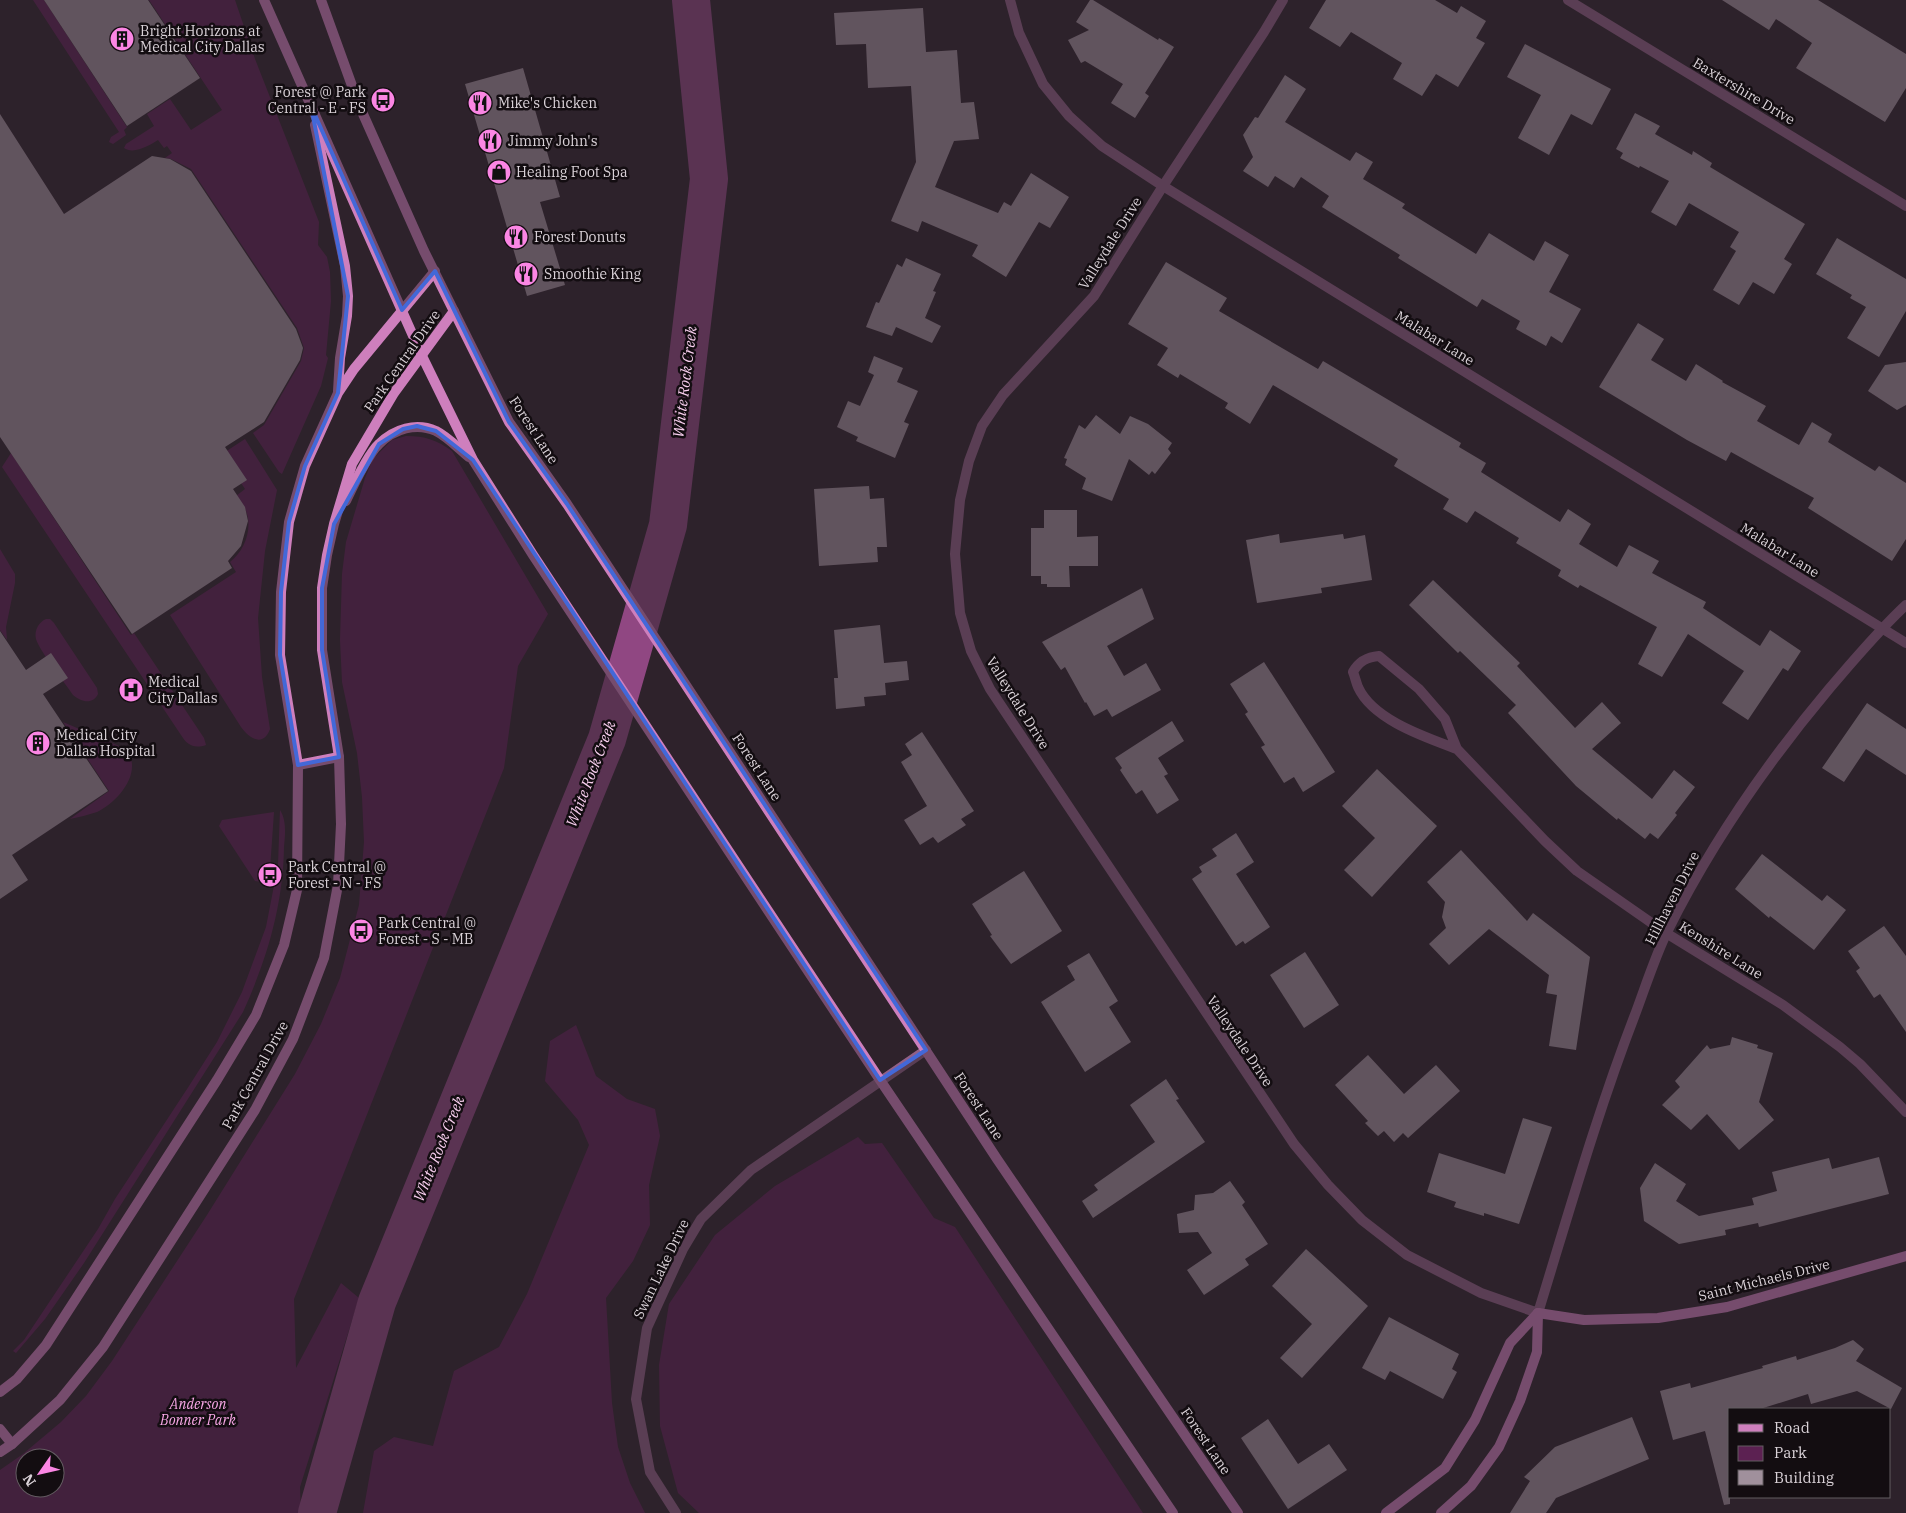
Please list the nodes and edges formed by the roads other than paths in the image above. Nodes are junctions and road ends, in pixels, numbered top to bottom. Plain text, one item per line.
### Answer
1 (264, 0) edge
2 (321, 0) edge
3 (1010, 0) edge
4 (1283, 0) edge
5 (1568, 0) edge
6 (311, 106) junction
7 (1163, 186) junction
8 (1906, 206) edge
9 (435, 271) junction
10 (402, 310) junction
11 (454, 311) junction
12 (422, 356) junction
13 (338, 393) junction
14 (473, 460) junction
15 (334, 524) junction
16 (1906, 605) edge
17 (1881, 628) junction
18 (1906, 643) edge
19 (1456, 749) junction
20 (339, 756) junction
21 (298, 765) junction
22 (1666, 933) junction
23 (926, 1050) junction
24 (880, 1080) junction
25 (1906, 1112) edge
26 (1906, 1256) edge
27 (1538, 1313) junction
28 (0, 1392) edge
29 (0, 1429) edge
30 (12, 1444) junction
31 (0, 1452) edge
32 (676, 1513) edge
33 (1173, 1513) edge
34 (1238, 1513) edge
35 (1386, 1513) edge
36 (1441, 1513) edge

1 - 6 main road
2 - 9 main road, Forest Lane
3 - 7 street, Malabar Lane
4 - 7 street, Valleydale Drive
5 - 8 street, Baxtershire Drive
6 - 10 main road
6 - 13 main road
7 - 17 street, Malabar Lane
7 - 27 street, Valleydale Drive
9 - 10 main road, Park Central Drive
9 - 11 main road, Forest Lane
10 - 12 main road
10 - 13 main road, Park Central Drive
11 - 12 main road, Park Central Drive
11 - 23 main road, Forest Lane
12 - 14 main road
12 - 15 main road, Park Central Drive
13 - 21 main road, Park Central Drive
14 - 15 main road
14 - 24 main road
15 - 20 main road, Park Central Drive
16 - 17 street, Hillhaven Drive
17 - 18 street, Malabar Lane
17 - 22 street, Hillhaven Drive
19 - 19 street, Kenshire Lane
19 - 22 street, Kenshire Lane
20 - 21 main road
20 - 30 main road, Park Central Drive
21 - 28 main road, Park Central Drive
22 - 25 street, Kenshire Lane
22 - 27 street, Hillhaven Drive
23 - 24 street, Swan Lake Drive
23 - 34 main road, Forest Lane
24 - 32 street, Swan Lake Drive
24 - 33 main road
26 - 27 main road, Saint Michaels Drive
27 - 35 main road, Hillhaven Drive
27 - 36 main road, Hillhaven Drive
29 - 30 main road
30 - 31 main road, Park Central Drive

